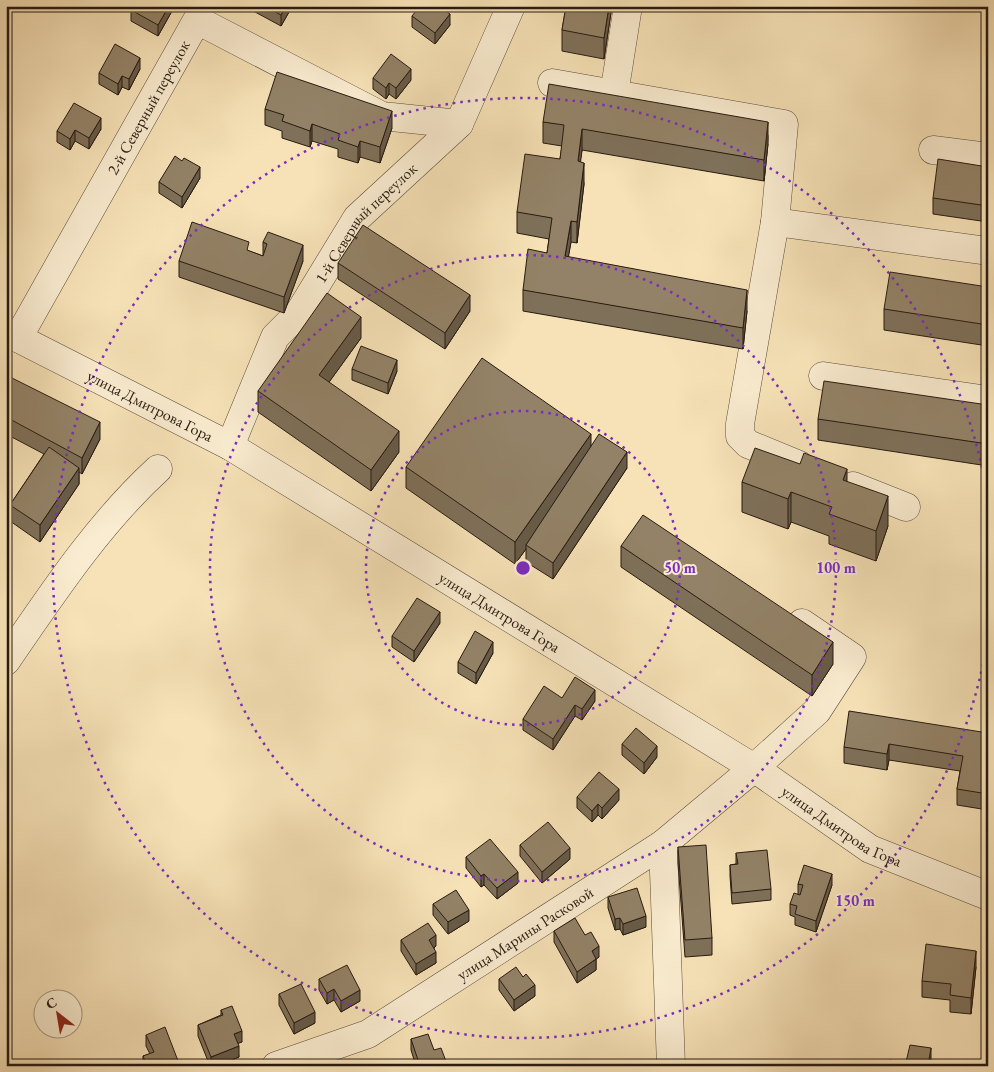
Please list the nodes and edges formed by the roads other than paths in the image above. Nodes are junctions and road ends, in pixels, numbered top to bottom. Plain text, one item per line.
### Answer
1 (511, 6) edge
2 (628, 6) edge
3 (552, 83) edge
4 (614, 94) junction
5 (460, 124) junction
6 (933, 150) dead end
7 (988, 157) edge
8 (775, 222) junction
9 (988, 251) edge
10 (12, 335) edge
11 (823, 376) dead end
12 (988, 400) edge
13 (230, 446) junction
14 (158, 469) dead end
15 (906, 507) dead end
16 (780, 608) edge
17 (6, 661) edge
18 (754, 768) junction
19 (663, 844) junction
20 (988, 896) edge
21 (276, 1066) edge
22 (671, 1066) edge

1 - 5 street, 1-й Северный переулок
2 - 4 street
3 - 4 street
4 - 8 street
5 - 10 street, 2-й Северный переулок
5 - 13 street, 1-й Северный переулок
6 - 7 street
8 - 9 street
8 - 15 street
10 - 13 street, улица Дмитрова Гора
11 - 12 street
13 - 18 street, улица Дмитрова Гора
14 - 17 street
16 - 18 street, улица Марины Расковой
18 - 19 street, улица Марины Расковой
18 - 20 street, улица Дмитрова Гора
19 - 21 street, улица Марины Расковой
19 - 22 street

